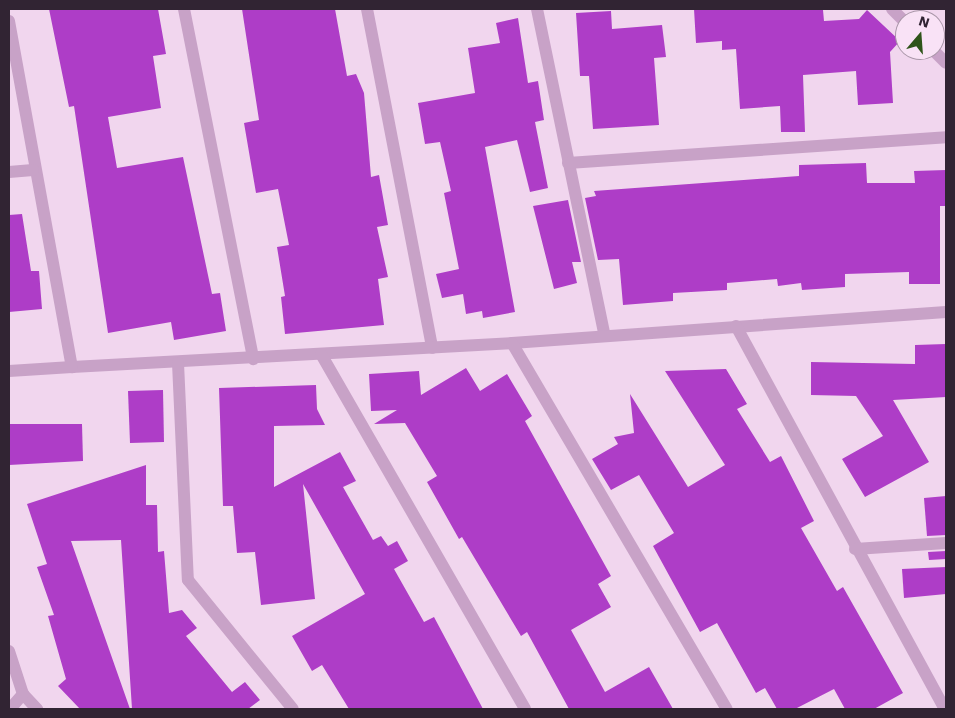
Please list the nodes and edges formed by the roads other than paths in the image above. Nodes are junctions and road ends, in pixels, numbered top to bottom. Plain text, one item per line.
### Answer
1 (184, 9) edge
2 (367, 9) edge
3 (537, 9) edge
4 (9, 22) edge
5 (946, 137) edge
6 (568, 163) junction
7 (33, 170) junction
8 (9, 172) edge
9 (946, 312) edge
10 (736, 326) junction
11 (605, 336) junction
12 (512, 343) junction
13 (432, 348) junction
14 (321, 354) junction
15 (253, 359) junction
16 (178, 364) junction
17 (72, 367) junction
18 (9, 371) edge
19 (946, 544) edge
20 (855, 549) junction
21 (9, 651) edge
22 (24, 694) junction
23 (10, 709) edge
24 (37, 709) edge
25 (293, 709) edge
26 (525, 709) edge
27 (727, 709) edge
28 (944, 709) edge

1 - 15 street
2 - 13 street
3 - 6 street
4 - 7 street
5 - 6 street
6 - 11 street
7 - 8 street
7 - 17 street
9 - 10 street
10 - 11 street
10 - 20 street
11 - 12 street
12 - 13 street
12 - 27 street
13 - 14 street
14 - 15 street
14 - 26 street
15 - 16 street
16 - 17 street
16 - 25 street
17 - 18 street
19 - 20 street
20 - 28 street
21 - 22 street
22 - 23 street
22 - 24 street

